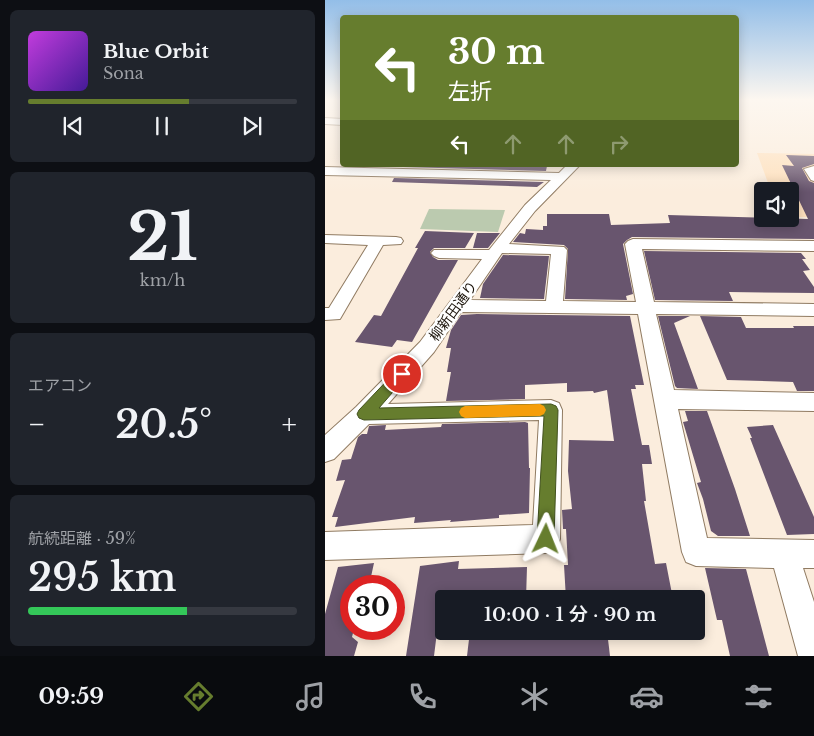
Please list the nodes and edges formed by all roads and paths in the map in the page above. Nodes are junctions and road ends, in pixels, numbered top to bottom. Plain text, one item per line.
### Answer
1 (814, 169) edge
2 (325, 171) edge
3 (568, 171) edge
4 (814, 178) edge
5 (325, 239) edge
6 (378, 240) junction
7 (396, 241) dead end
8 (814, 246) edge
9 (496, 252) junction
10 (439, 253) dead end
11 (458, 306) junction
12 (554, 306) junction
13 (645, 308) junction
14 (814, 310) edge
15 (325, 314) edge
16 (666, 399) junction
17 (814, 402) edge
18 (364, 414) junction
19 (326, 448) edge
20 (325, 546) edge
21 (784, 553) junction
22 (814, 554) edge
23 (814, 654) edge

1 - 4 street
2 - 3 street
3 - 9 street, 柳新田通り
5 - 6 street
6 - 7 street
6 - 15 street
8 - 13 street
9 - 10 street
9 - 11 street, 柳新田通り
9 - 12 street
11 - 12 street
11 - 18 street, 柳新田通り
12 - 13 street
13 - 14 street
13 - 16 street
16 - 17 street
16 - 21 street
18 - 19 street, 柳新田通り
18 - 20 street
21 - 22 street
21 - 23 street

